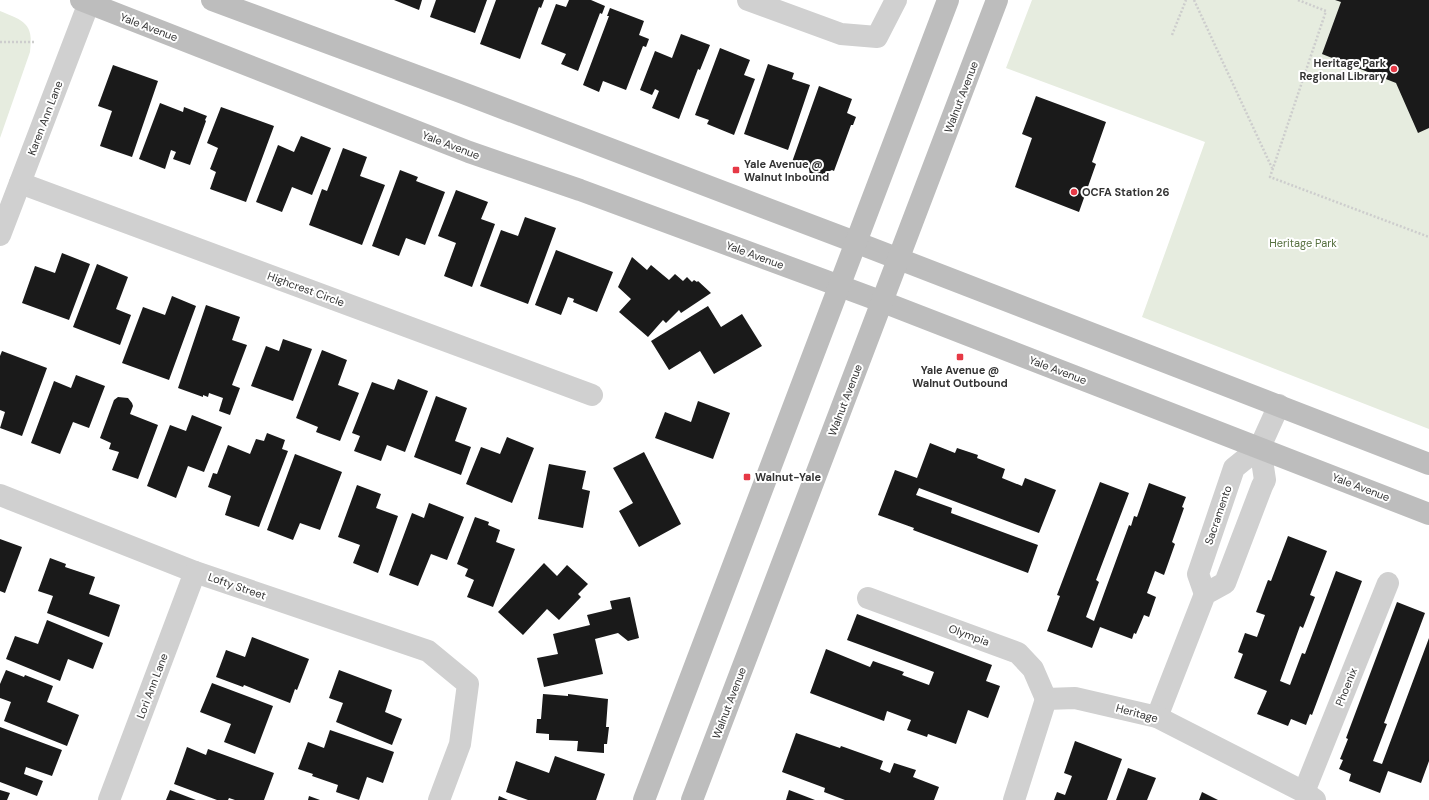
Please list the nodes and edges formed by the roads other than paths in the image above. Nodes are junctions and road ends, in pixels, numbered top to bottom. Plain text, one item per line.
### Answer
1 (212, 0) edge
2 (748, 0) edge
3 (896, 0) edge
4 (948, 0) edge
5 (997, 0) edge
6 (86, 1) edge
7 (20, 183) junction
8 (0, 235) edge
9 (855, 242) junction
10 (899, 260) junction
11 (838, 286) junction
12 (883, 302) junction
13 (592, 395) dead end
14 (1279, 405) junction
15 (1260, 447) junction
16 (1429, 464) edge
17 (0, 495) edge
18 (1429, 514) edge
19 (195, 572) junction
20 (1388, 583) dead end
21 (1205, 594) junction
22 (868, 598) dead end
23 (1046, 699) junction
24 (1157, 717) junction
25 (1309, 796) edge
26 (109, 800) edge
27 (439, 800) edge
28 (644, 800) edge
29 (692, 800) edge
30 (1014, 800) edge

1 - 9 main road
2 - 3 street
4 - 9 main road
5 - 10 main road, Walnut Avenue
6 - 7 street, Karen Ann Lane
6 - 11 main road, Yale Avenue
7 - 8 street, Karen Ann Lane
7 - 13 street, Highcrest Circle
9 - 10 main road
9 - 11 main road
10 - 12 main road, Walnut Avenue
10 - 14 main road
11 - 12 main road, Yale Avenue
11 - 28 main road
12 - 15 main road, Yale Avenue
12 - 29 main road, Walnut Avenue
14 - 15 street, Sacramento
14 - 16 main road
15 - 18 main road, Yale Avenue
15 - 21 street, Sacramento
15 - 21 street
17 - 19 street, Lofty Street
19 - 26 street, Lori Ann Lane
19 - 27 street, Lofty Street
20 - 25 street, Phoenix
21 - 24 street
22 - 23 street, Olympia
23 - 24 street, Heritage
23 - 30 street
24 - 25 street, Heritage

